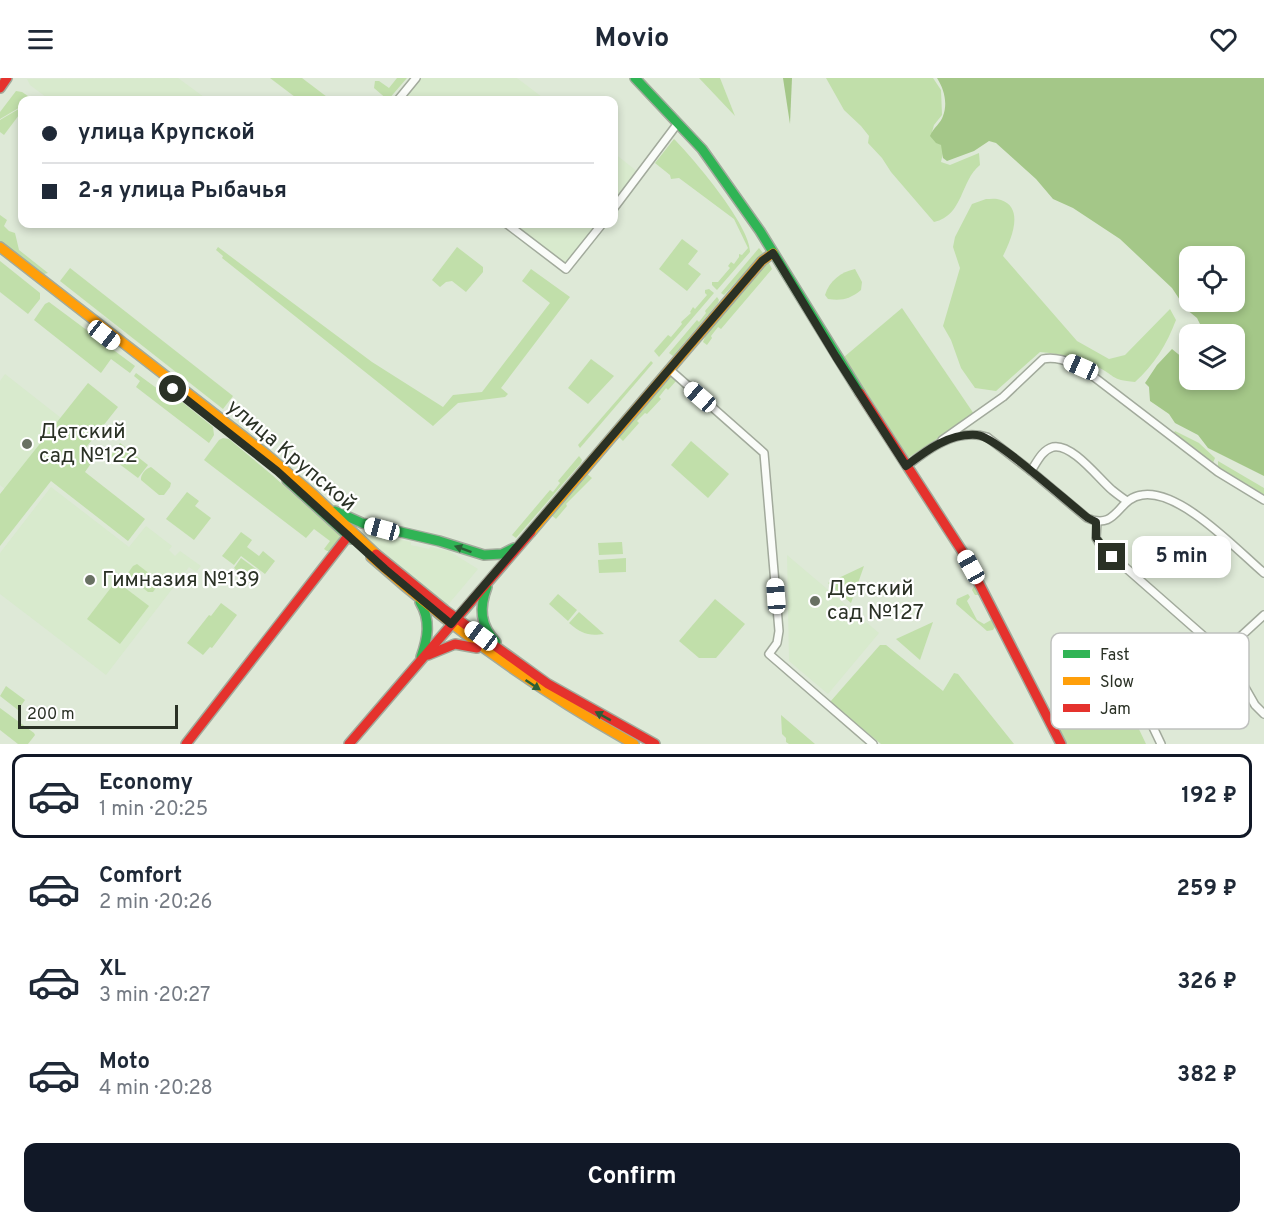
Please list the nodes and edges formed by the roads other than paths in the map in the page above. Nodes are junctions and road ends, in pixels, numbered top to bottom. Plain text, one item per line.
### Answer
1 (7, 78) edge
2 (416, 78) edge
3 (635, 78) edge
4 (0, 87) edge
5 (401, 96) edge
6 (678, 123) junction
7 (618, 203) edge
8 (512, 228) edge
9 (599, 228) edge
10 (0, 247) edge
11 (773, 253) junction
12 (0, 254) edge
13 (669, 369) junction
14 (938, 443) junction
15 (906, 466) junction
16 (1032, 471) junction
17 (314, 495) junction
18 (1264, 500) edge
19 (1127, 501) junction
20 (1096, 522) junction
21 (348, 536) junction
22 (519, 545) junction
23 (1264, 573) edge
24 (494, 576) junction
25 (414, 594) junction
26 (1264, 615) edge
27 (454, 621) junction
28 (1200, 633) edge
29 (1244, 633) edge
30 (486, 651) junction
31 (512, 659) junction
32 (419, 662) junction
33 (1249, 694) edge
34 (1264, 714) edge
35 (1051, 724) edge
36 (1053, 729) edge
37 (1154, 729) edge
38 (186, 744) edge
39 (349, 744) edge
40 (634, 744) edge
41 (655, 744) edge
42 (873, 744) edge
43 (1061, 744) edge
44 (1161, 744) edge

1 - 4 main road
2 - 5 street
3 - 6 main road
6 - 7 street
6 - 11 main road
8 - 9 street
10 - 17 main road, улица Крупской
11 - 13 main road
11 - 15 main road
12 - 21 main road, улица Крупской
13 - 22 main road
13 - 42 street
14 - 15 street
14 - 16 street
14 - 18 street
15 - 35 main road
16 - 19 street
16 - 20 street
22 -> 17 main road
17 - 27 main road, улица Крупской
19 - 20 street
19 - 23 street
20 - 28 street
21 - 25 main road, улица Крупской
21 - 38 main road
22 - 24 main road
24 - 27 main road
24 - 31 main road
25 - 27 main road, улица Крупской
25 - 32 main road
26 - 29 street
27 - 30 main road, улица Крупской
27 - 31 main road, улица Крупской
27 - 32 main road
30 - 32 main road
30 -> 40 main road, улица Крупской
41 -> 31 main road, улица Крупской
32 - 39 main road
33 - 34 street
36 - 43 main road
37 - 44 street

